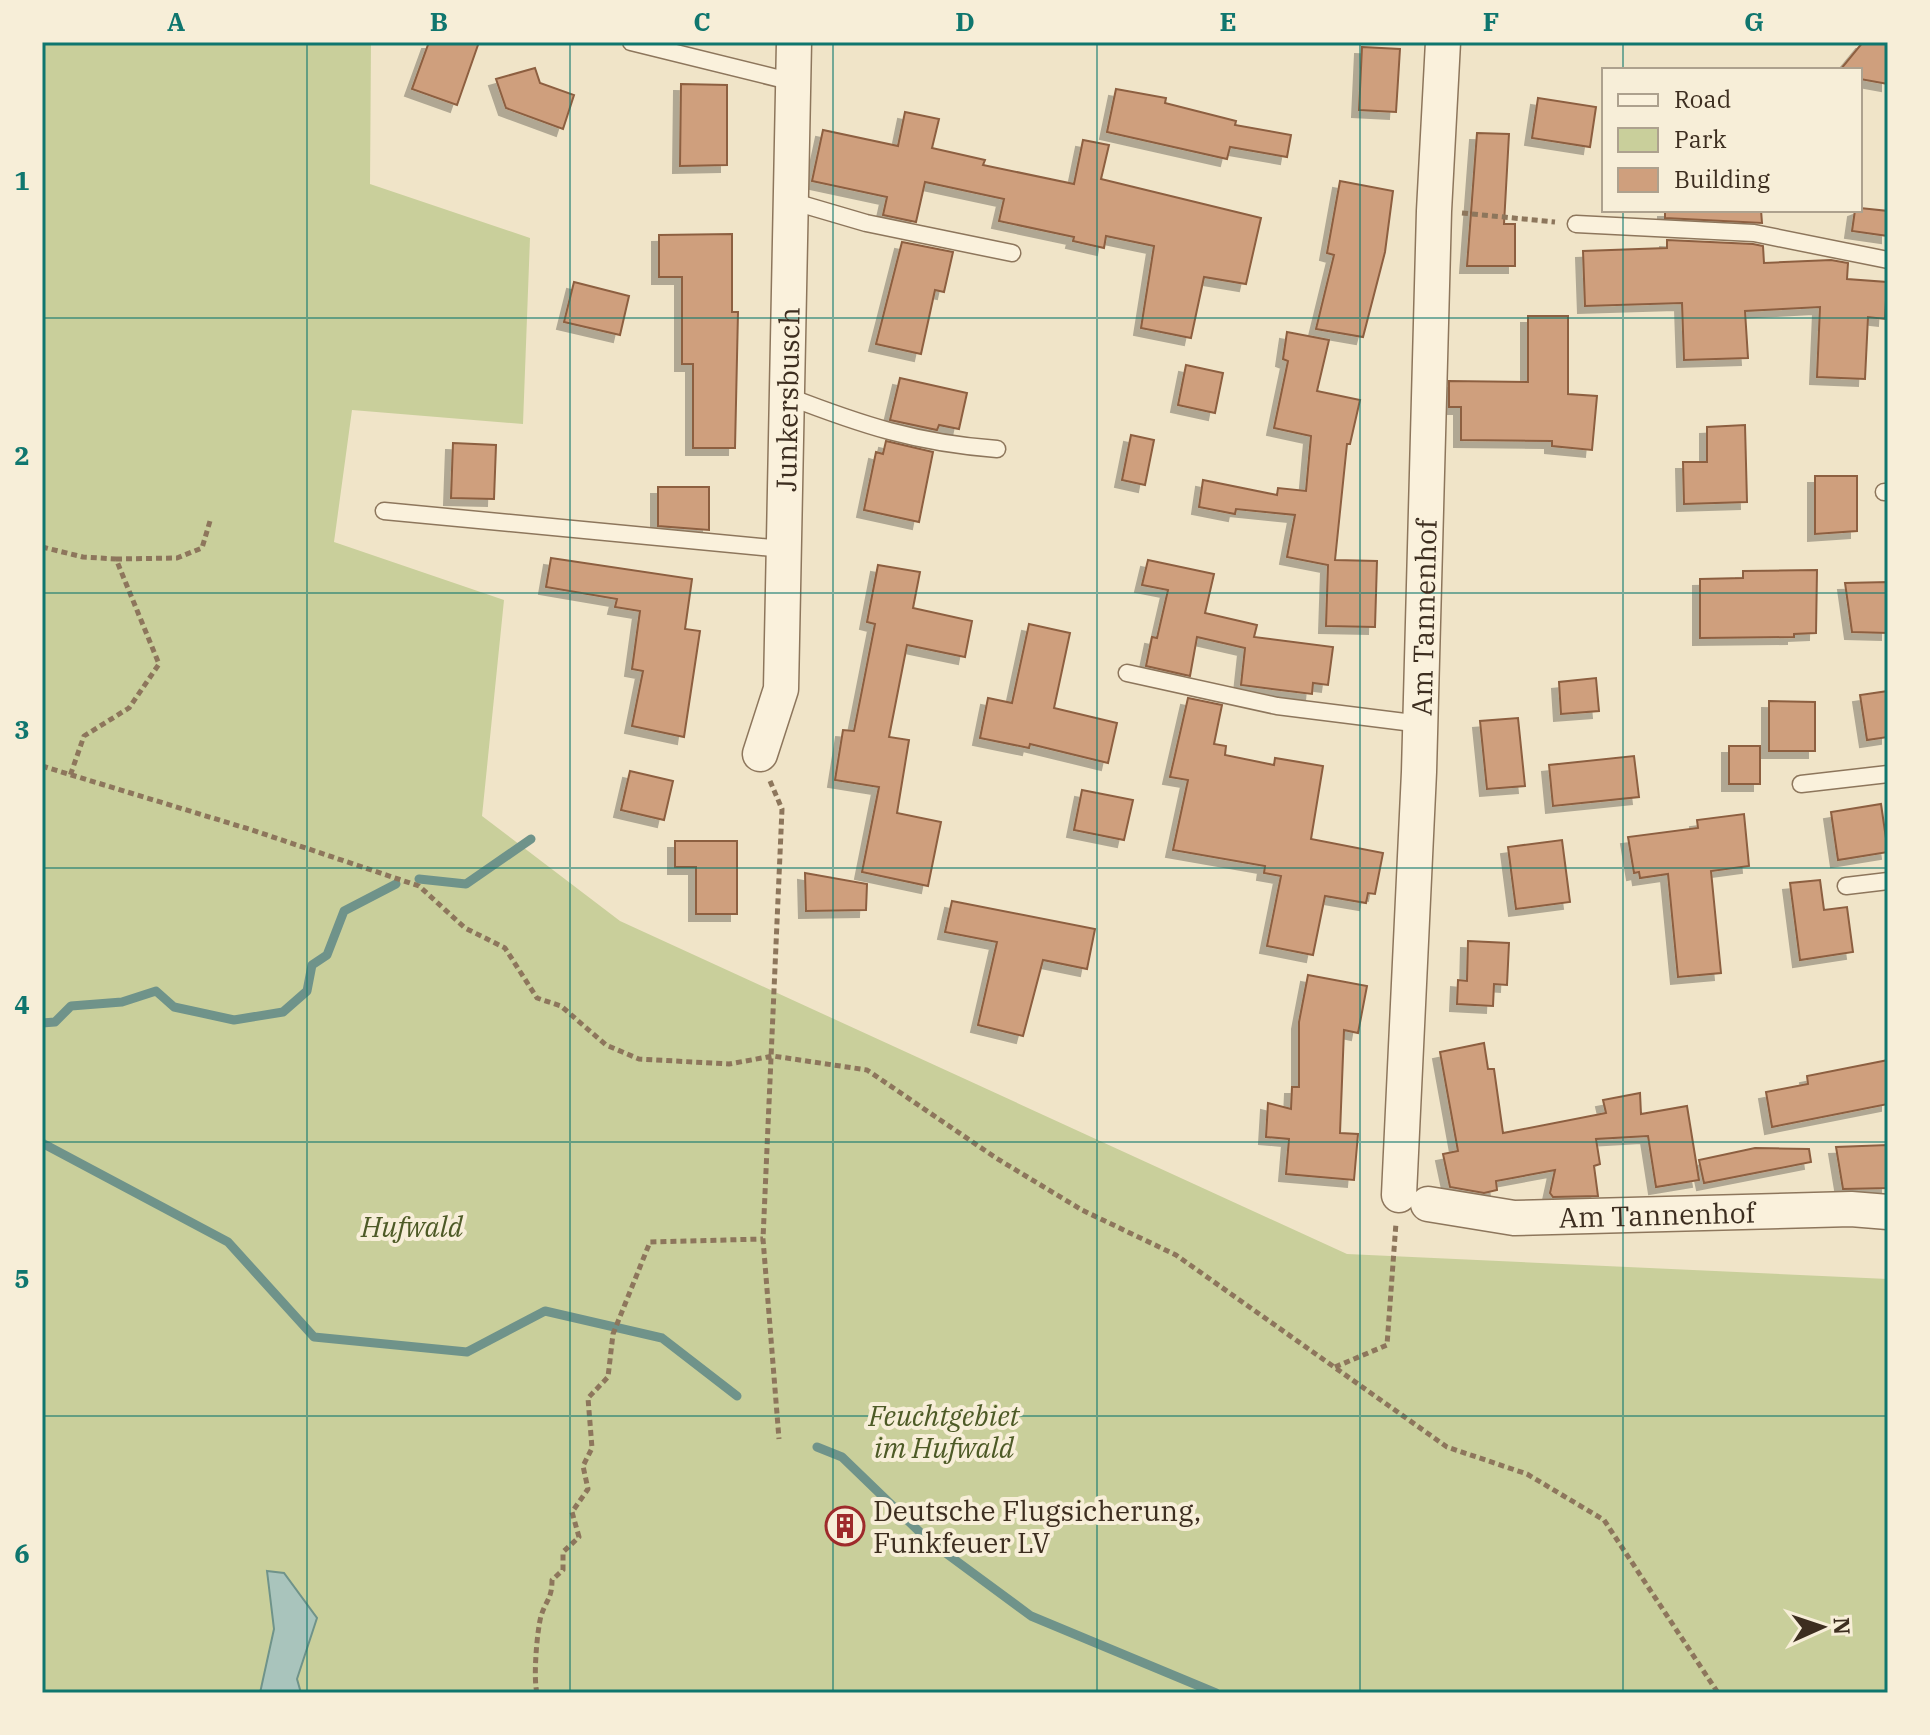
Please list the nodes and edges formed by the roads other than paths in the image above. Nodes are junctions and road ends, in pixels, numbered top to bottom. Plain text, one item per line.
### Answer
1 (631, 42) edge
2 (794, 42) edge
3 (1443, 42) edge
4 (793, 82) junction
5 (791, 201) junction
6 (1576, 224) road end
7 (1012, 253) dead end
8 (1888, 260) edge
9 (787, 396) junction
10 (997, 449) dead end
11 (384, 511) dead end
12 (783, 549) junction
13 (1127, 673) dead end
14 (1421, 724) junction
15 (760, 754) road end
16 (1888, 774) edge
17 (1801, 784) dead end
18 (1888, 881) edge
19 (1846, 886) dead end
20 (1888, 1212) edge

1 - 4 lane
2 - 4 street, Junkersbusch
3 - 14 street, Am Tannenhof
4 - 5 street, Junkersbusch
5 - 7 lane
5 - 9 street, Junkersbusch
6 - 8 lane
9 - 10 lane
9 - 12 street, Junkersbusch
11 - 12 lane
12 - 15 street, Junkersbusch
13 - 14 lane
14 - 20 street, Am Tannenhof
16 - 17 lane
18 - 19 lane

